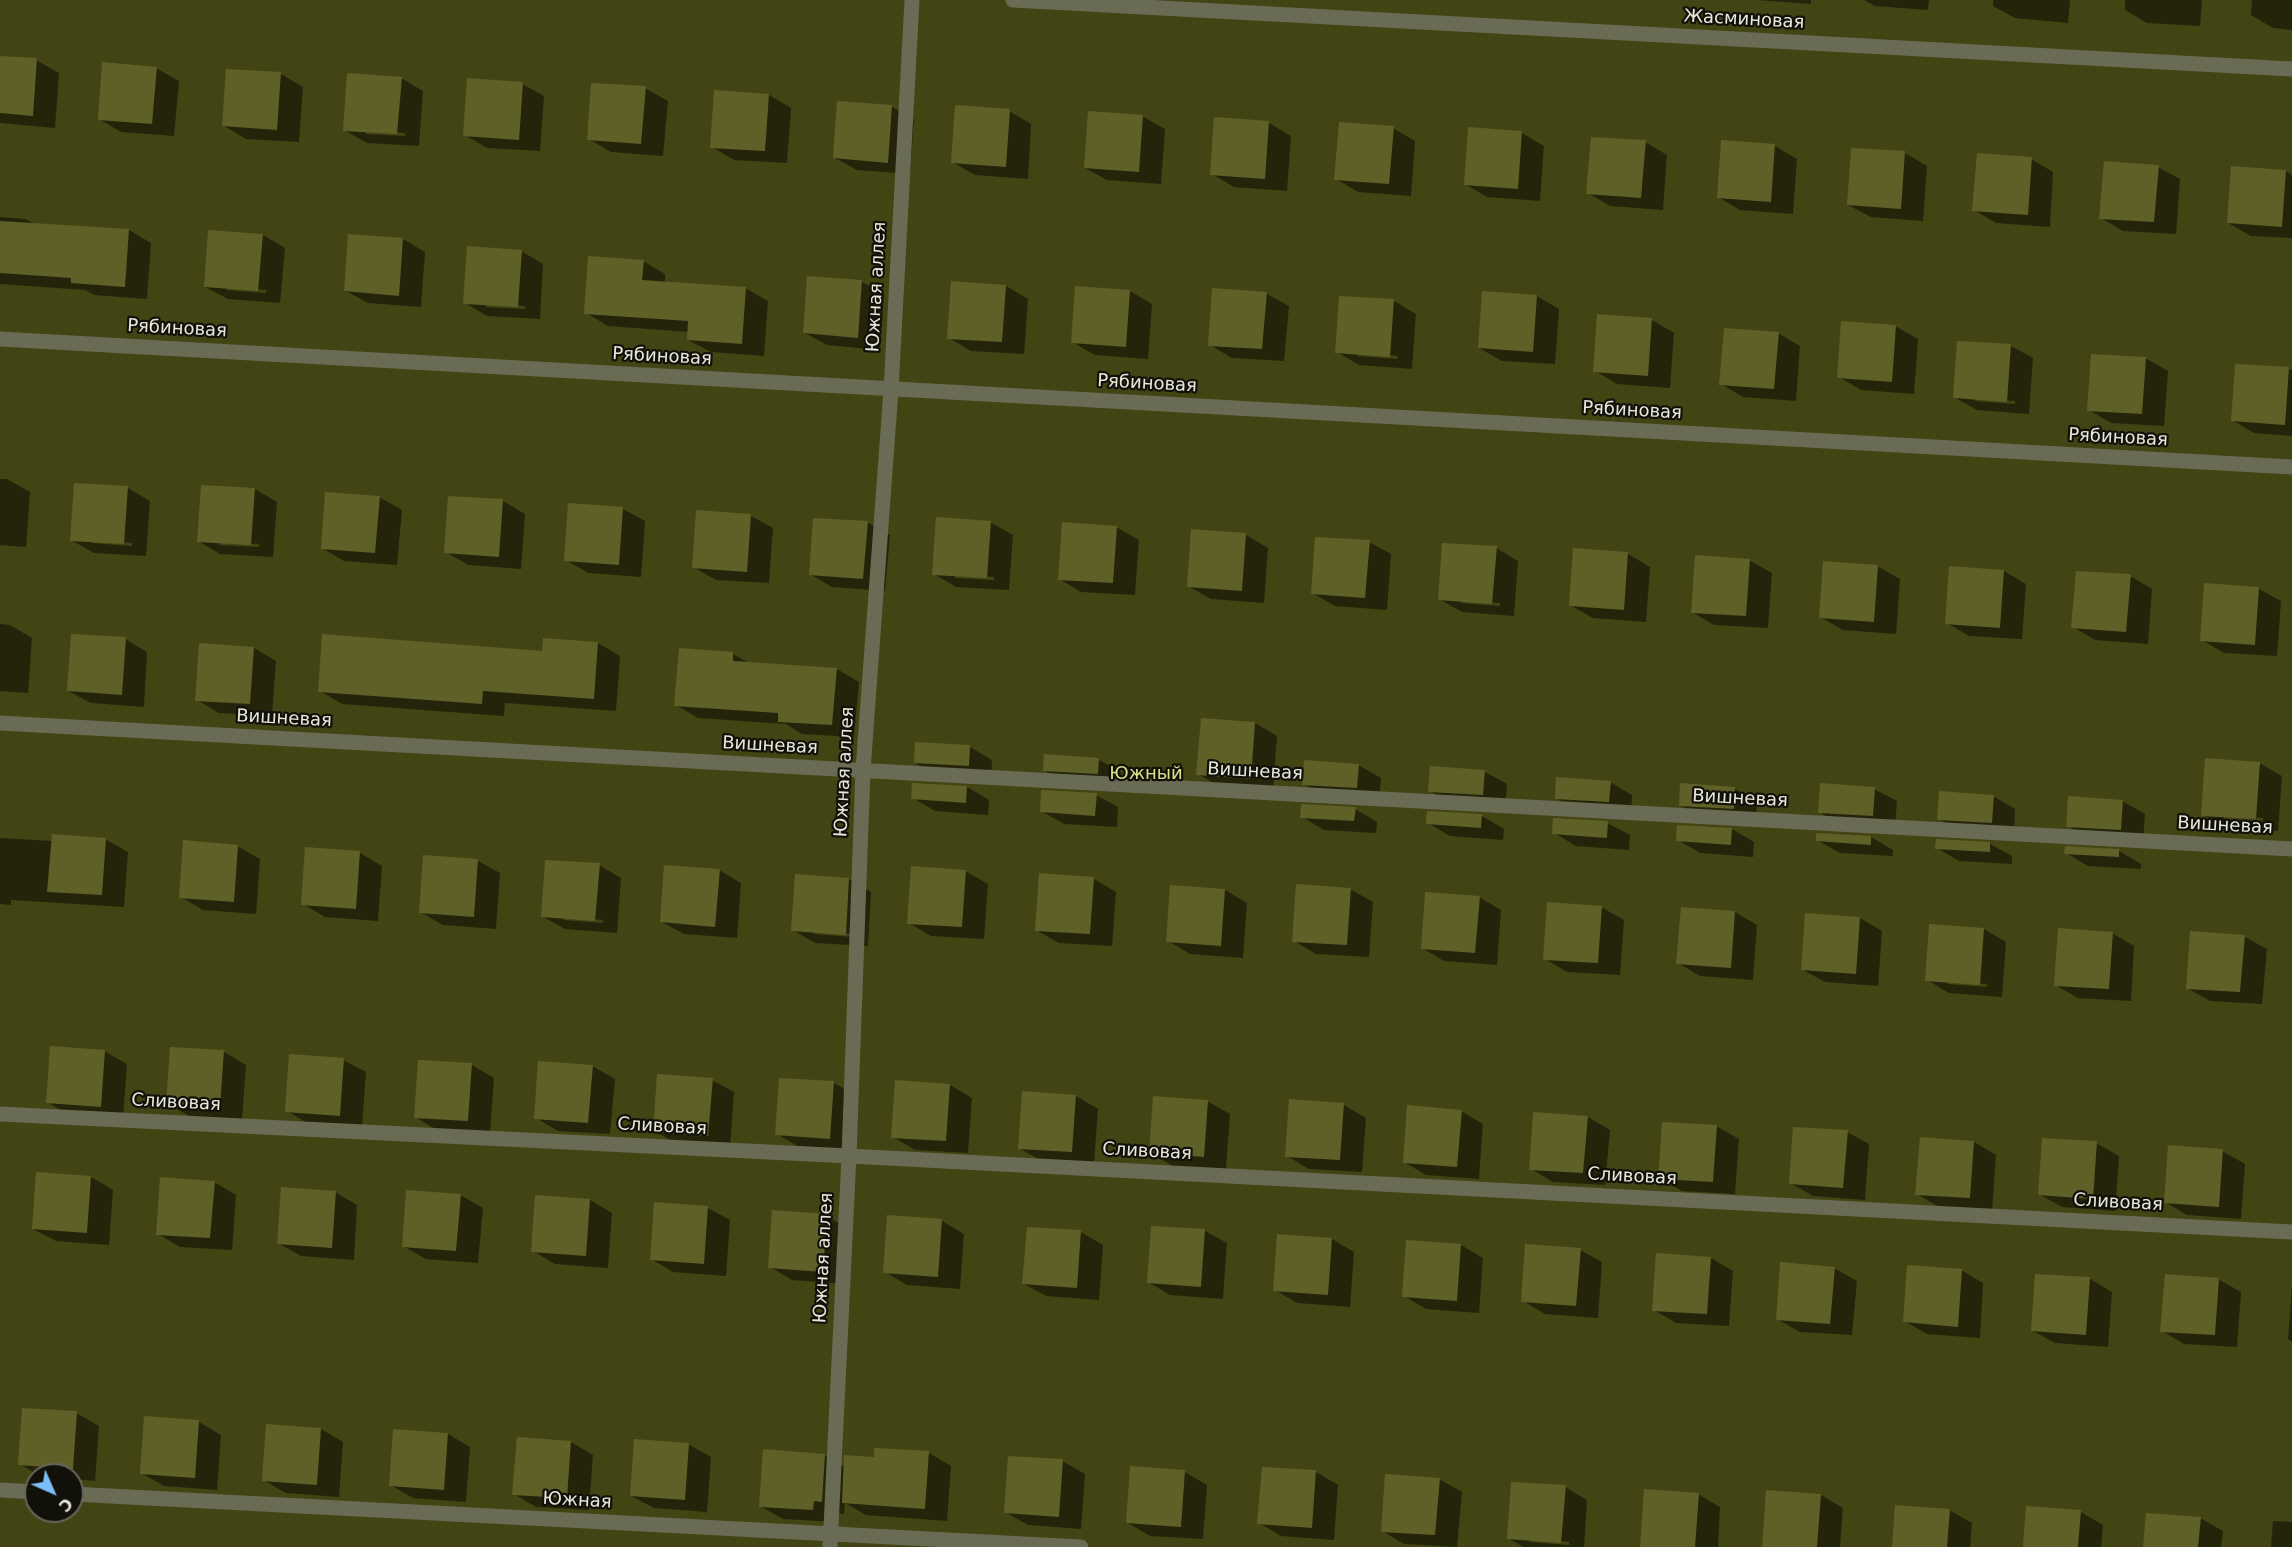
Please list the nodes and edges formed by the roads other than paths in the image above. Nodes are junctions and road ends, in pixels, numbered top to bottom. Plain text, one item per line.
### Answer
1 (912, 0) edge
2 (1013, 0) edge
3 (2292, 69) edge
4 (0, 339) edge
5 (891, 390) junction
6 (2292, 467) edge
7 (0, 723) edge
8 (863, 770) junction
9 (2292, 849) edge
10 (0, 1114) edge
11 (849, 1156) junction
12 (2292, 1232) edge
13 (0, 1490) edge
14 (24, 1491) edge
15 (84, 1495) edge
16 (830, 1540) edge
17 (1081, 1547) edge

1 - 5 street, Южная аллея
2 - 3 street, Жасминовая
4 - 5 street, Рябиновая
5 - 6 street, Рябиновая
5 - 8 street, Южная аллея
7 - 8 street, Вишневая
8 - 9 street, Вишневая
8 - 11 street, Южная аллея
10 - 11 street, Сливовая
11 - 12 street, Сливовая
11 - 16 street, Южная аллея
13 - 14 street
15 - 16 street, Южная
16 - 17 street, Южная

